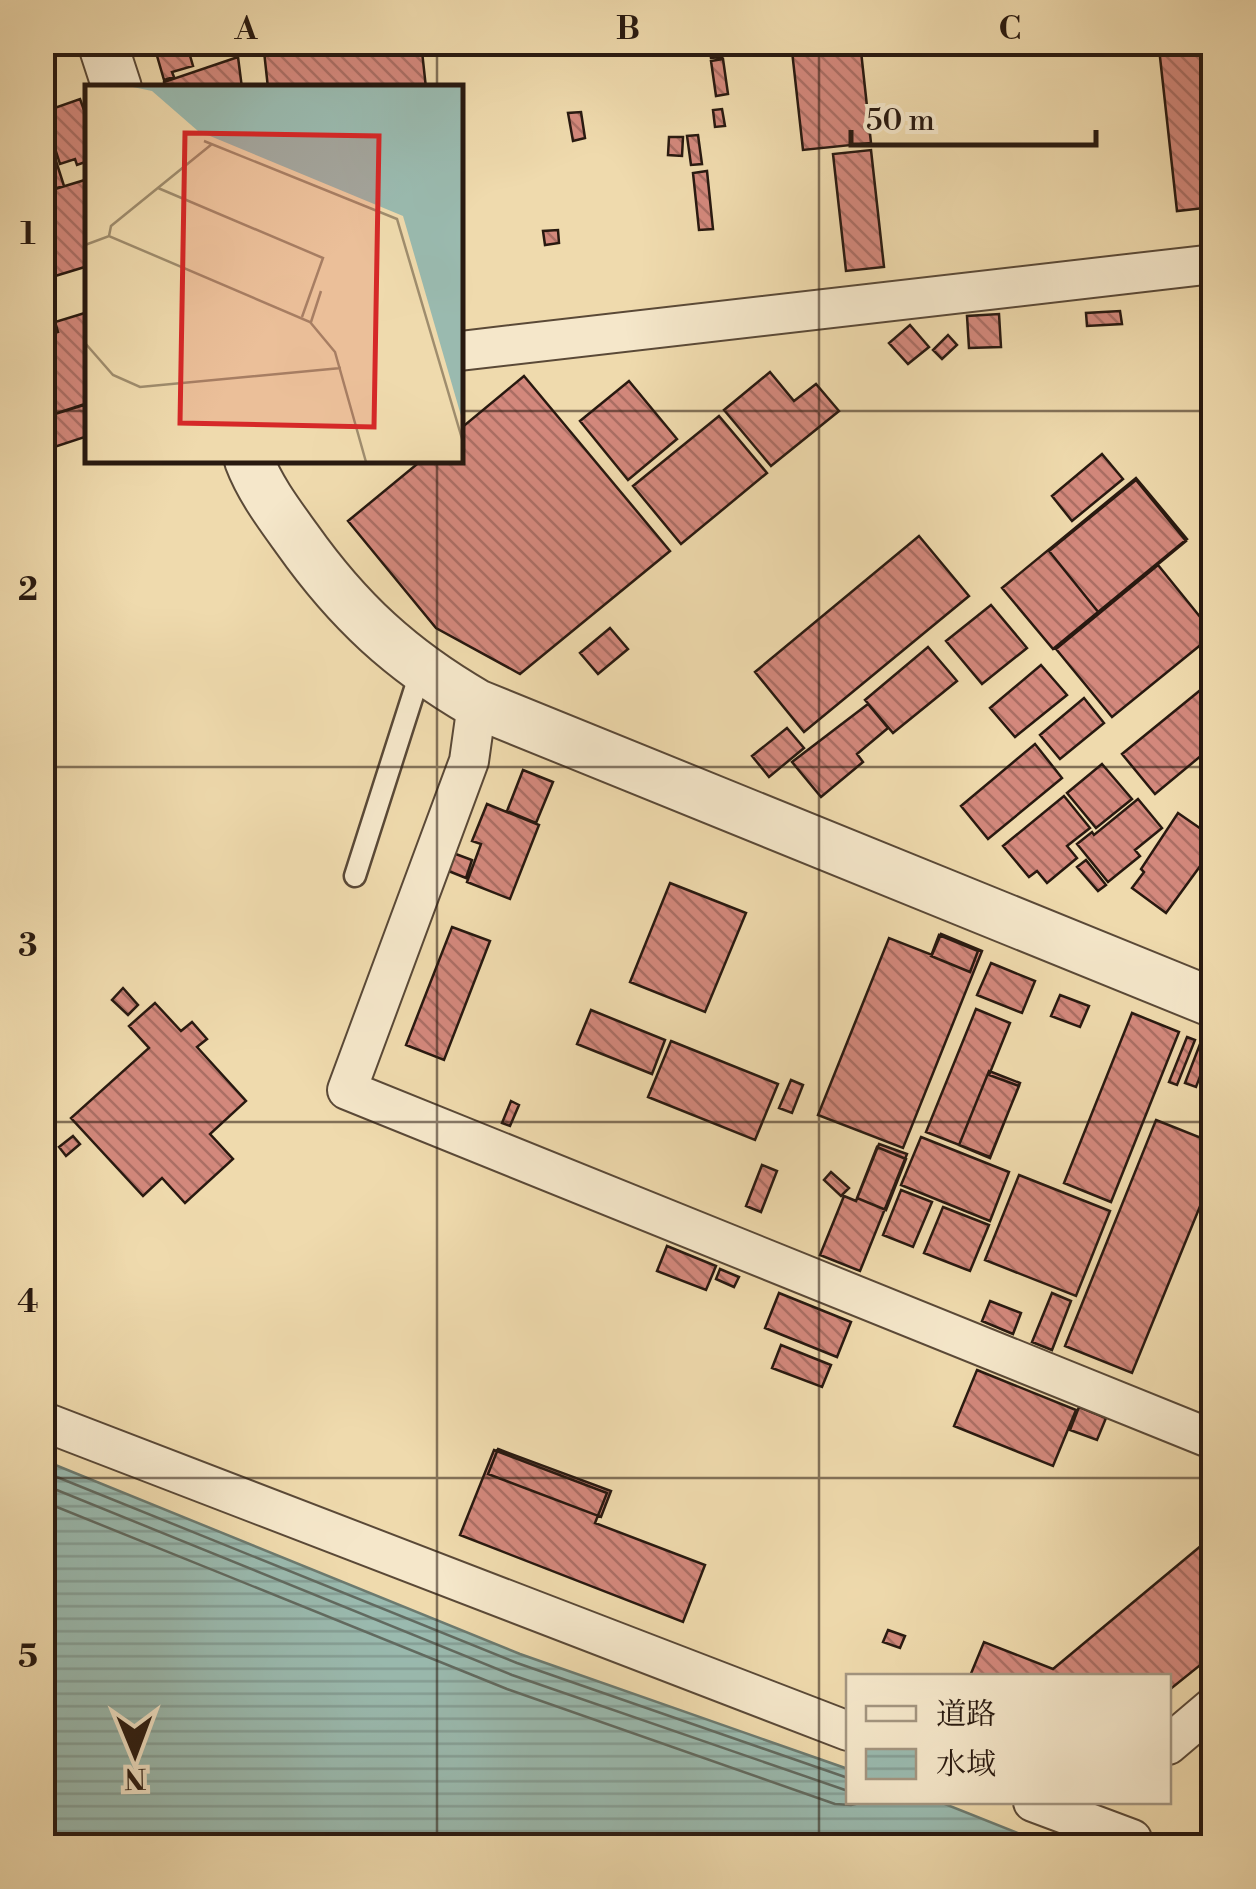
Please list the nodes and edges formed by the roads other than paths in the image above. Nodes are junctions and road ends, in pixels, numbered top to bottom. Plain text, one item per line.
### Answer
1 (102, 42) edge
2 (116, 85) edge
3 (1214, 264) edge
4 (462, 351) edge
5 (250, 462) edge
6 (421, 670) junction
7 (477, 704) junction
8 (356, 876) dead end
9 (1214, 1003) edge
10 (42, 1421) edge
11 (1214, 1440) edge
12 (1214, 1706) edge
13 (846, 1729) edge
14 (1171, 1742) edge
15 (1048, 1804) edge
16 (1091, 1810) edge
17 (1132, 1839) dead end

1 - 2 street
3 - 4 street
5 - 6 street
6 - 7 street
6 - 8 lane
7 - 9 street
7 - 11 street
10 - 13 street
12 - 14 street
15 - 16 street
16 - 17 street

